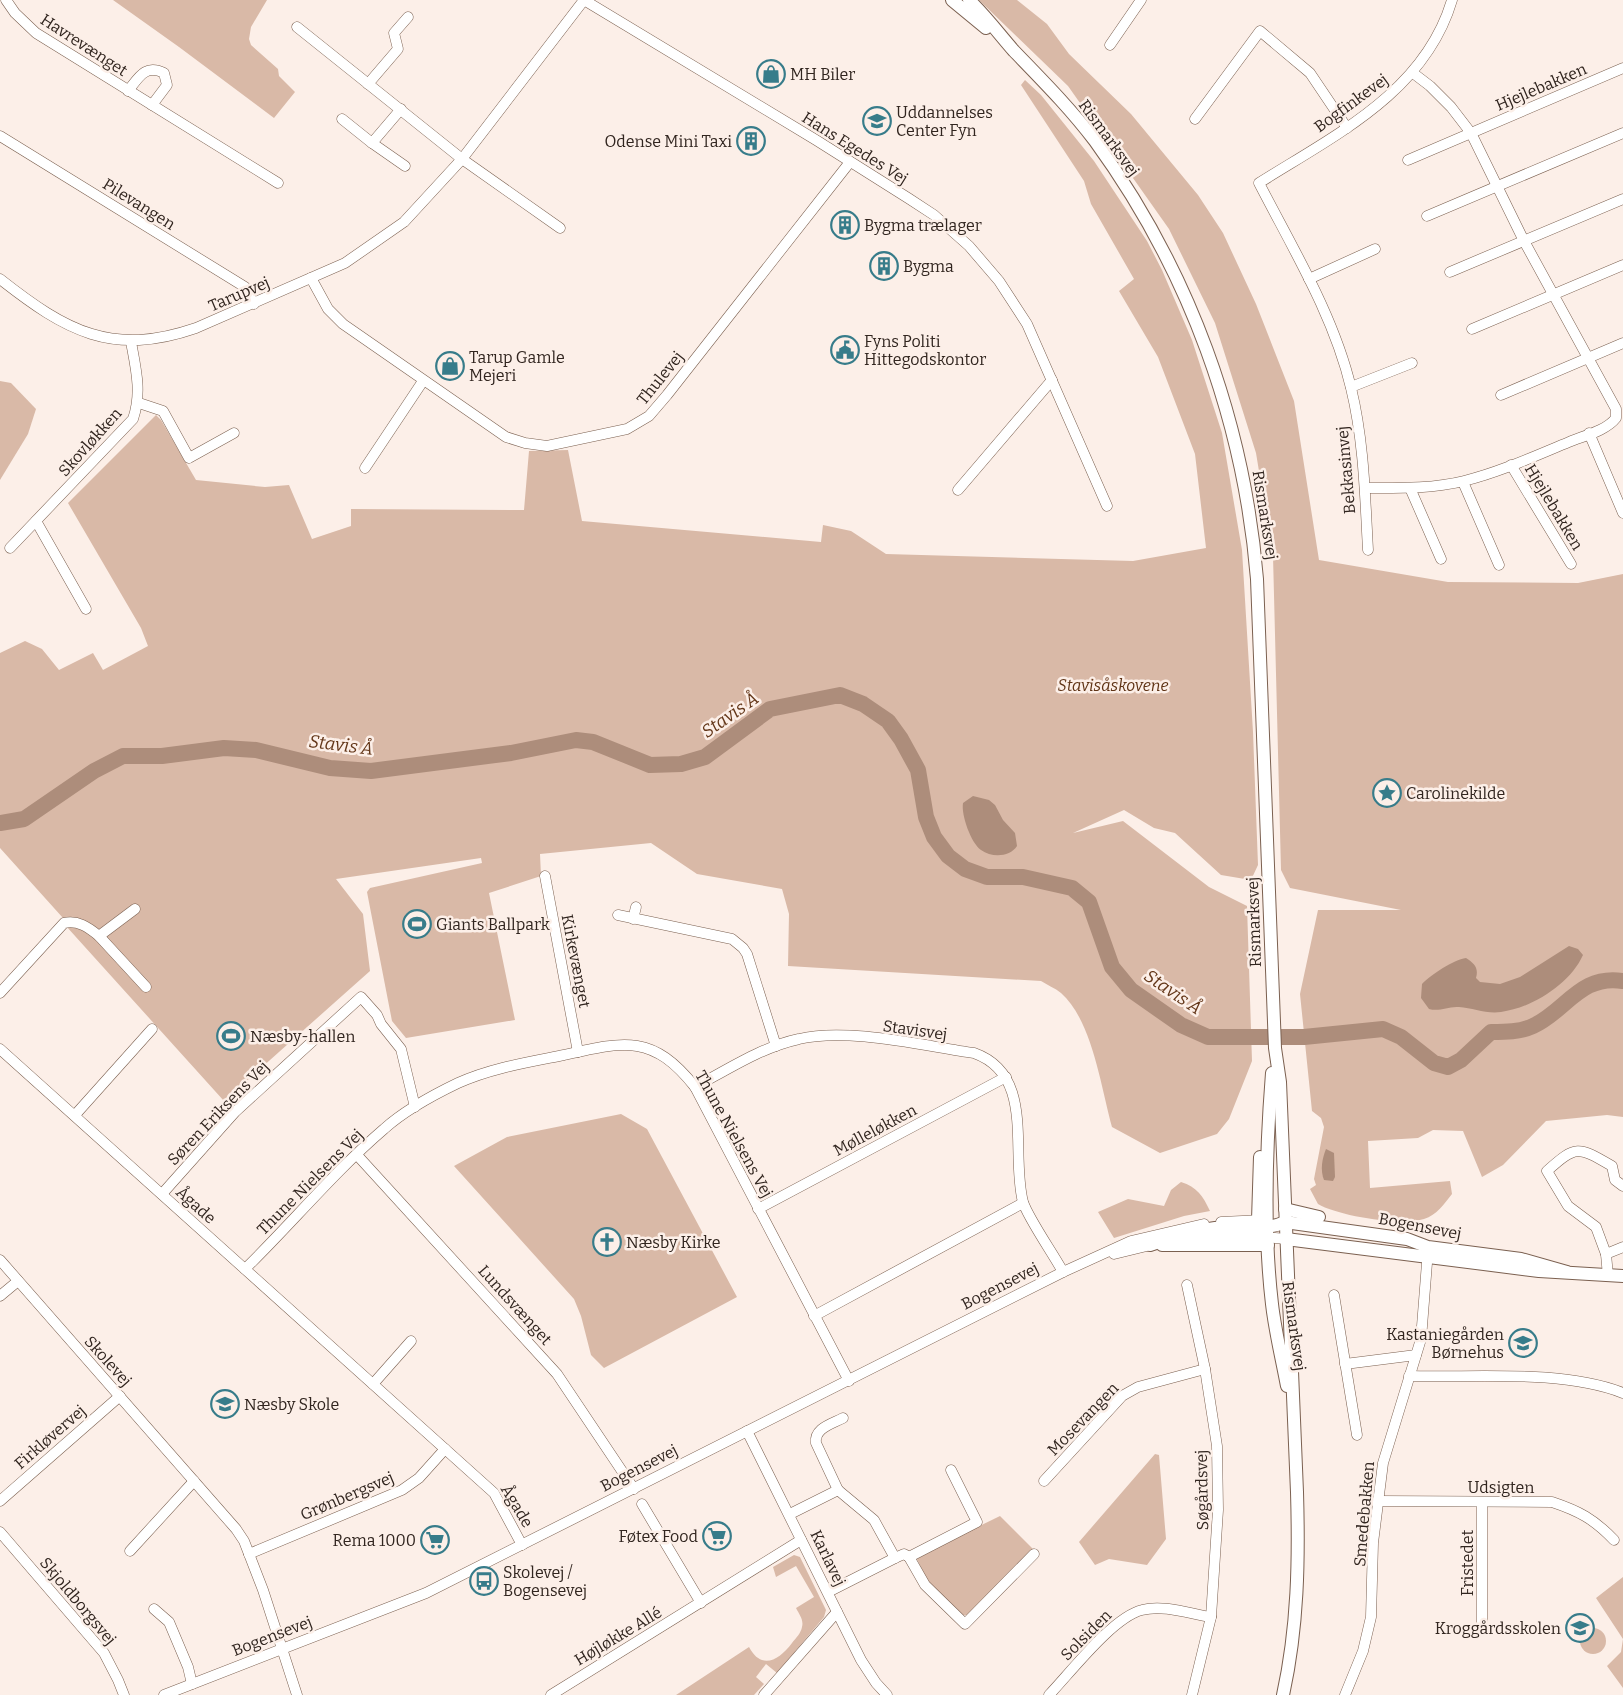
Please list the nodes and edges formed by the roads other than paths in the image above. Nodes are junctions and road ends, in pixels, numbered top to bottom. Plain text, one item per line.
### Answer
1 (6, 0) edge
2 (584, 0) edge
3 (952, 0) edge
4 (969, 0) edge
5 (1141, 0) edge
6 (1452, 0) edge
7 (408, 17) dead end
8 (297, 27) dead end
9 (1110, 45) dead end
10 (1015, 51) junction
11 (1623, 68) edge
12 (1413, 73) junction
13 (368, 84) junction
14 (128, 91) junction
15 (152, 106) junction
16 (401, 109) junction
17 (342, 119) dead end
18 (1195, 119) dead end
19 (1347, 128) junction
20 (1471, 133) junction
21 (1623, 133) edge
22 (0, 136) edge
23 (372, 143) junction
24 (462, 159) junction
25 (1408, 160) dead end
26 (850, 162) junction
27 (405, 166) dead end
28 (278, 183) dead end
29 (1259, 184) joint
30 (1497, 186) junction
31 (1623, 199) edge
32 (1427, 216) dead end
33 (560, 228) dead end
34 (1524, 241) junction
35 (1375, 249) dead end
36 (1623, 265) edge
37 (1450, 272) dead end
38 (312, 278) junction
39 (0, 279) edge
40 (1309, 279) junction
41 (1553, 294) junction
42 (254, 304) junction
43 (1472, 329) dead end
44 (131, 342) junction
45 (1623, 343) edge
46 (1589, 358) junction
47 (1412, 363) dead end
48 (1052, 380) junction
49 (423, 381) junction
50 (1351, 387) junction
51 (1501, 394) dead end
52 (139, 402) junction
53 (1620, 418) edge
54 (234, 433) dead end
55 (1589, 433) junction
56 (1512, 465) junction
57 (365, 468) dead end
58 (1463, 482) junction
59 (1365, 488) junction
60 (1410, 488) junction
61 (958, 490) dead end
62 (1107, 506) dead end
63 (1623, 513) edge
64 (36, 521) junction
65 (10, 548) dead end
66 (1368, 550) dead end
67 (1441, 560) dead end
68 (1571, 564) dead end
69 (1499, 565) dead end
70 (86, 609) dead end
71 (545, 876) dead end
72 (636, 907) dead end
73 (135, 909) dead end
74 (618, 915) dead end
75 (634, 919) junction
76 (99, 936) junction
77 (146, 987) dead end
78 (0, 993) edge
79 (152, 1029) dead end
80 (776, 1046) junction
81 (1275, 1048) junction
82 (0, 1049) edge
83 (578, 1052) junction
84 (1006, 1077) junction
85 (695, 1087) junction
86 (415, 1107) junction
87 (75, 1115) junction
88 (357, 1154) junction
89 (1623, 1186) edge
90 (162, 1194) junction
91 (1023, 1203) junction
92 (758, 1209) junction
93 (1275, 1229) junction
94 (1305, 1241) junction
95 (1150, 1245) junction
96 (1623, 1247) edge
97 (1428, 1253) junction
98 (1606, 1254) junction
99 (0, 1260) edge
100 (1091, 1260) junction
101 (246, 1269) junction
102 (1063, 1272) junction
103 (1608, 1276) junction
104 (1623, 1276) edge
105 (18, 1281) junction
106 (1187, 1285) dead end
107 (1334, 1295) dead end
108 (0, 1296) edge
109 (814, 1316) junction
110 (411, 1341) dead end
111 (1416, 1355) junction
112 (1345, 1364) junction
113 (1205, 1369) junction
114 (1409, 1376) junction
115 (1293, 1379) junction
116 (849, 1381) junction
117 (373, 1384) junction
118 (1623, 1394) edge
119 (120, 1396) junction
120 (843, 1418) dead end
121 (1294, 1428) junction
122 (747, 1431) junction
123 (1357, 1435) dead end
124 (445, 1449) junction
125 (951, 1470) dead end
126 (194, 1481) junction
127 (1044, 1481) dead end
128 (634, 1489) junction
129 (838, 1490) junction
130 (0, 1501) edge
131 (1377, 1501) junction
132 (1482, 1502) junction
133 (642, 1504) dead end
134 (790, 1514) junction
135 (0, 1532) edge
136 (801, 1540) junction
137 (1614, 1540) dead end
138 (522, 1545) junction
139 (130, 1551) dead end
140 (249, 1554) junction
141 (1034, 1554) dead end
142 (909, 1557) junction
143 (895, 1558) junction
144 (828, 1592) junction
145 (701, 1603) junction
146 (154, 1609) dead end
147 (837, 1612) junction
148 (1211, 1617) junction
149 (1482, 1624) dead end
150 (283, 1649) junction
151 (192, 1684) junction
152 (124, 1695) edge
153 (166, 1695) edge
154 (297, 1695) edge
155 (551, 1695) edge
156 (764, 1695) edge
157 (887, 1695) edge
158 (1050, 1695) edge
159 (1192, 1695) edge
160 (1283, 1695) edge
161 (1345, 1695) edge

1 - 14 street, Havrevænget
2 - 24 street, Tarupvej
2 - 26 street, Hans Egedes Vej
3 - 10 main road, Rismarksvej
4 - 10 main road, Rismarksvej
5 - 9 street
6 - 12 street, Bogfinkevej
7 - 13 street
8 - 13 street
10 - 81 main road, Rismarksvej
11 - 20 street, Hjejlebakken
12 - 19 street, Bogfinkevej
12 - 20 street, Hjejlebakken
13 - 16 street
14 - 15 street, Havrevænget
14 - 15 street, Havrevænget
15 - 28 street, Havrevænget
16 - 23 street
16 - 24 street
17 - 23 street
18 - 19 street
19 - 29 street, Bogfinkevej
20 - 25 street, Hjejlebakken
20 - 30 street, Hjejlebakken
21 - 30 street
22 - 42 street, Pilevangen
23 - 27 street
24 - 33 street
24 - 38 street, Tarupvej
26 - 48 street, Hans Egedes Vej
26 - 49 street, Thulevej
29 - 40 street, Bekkasinvej
30 - 32 street
30 - 34 street, Hjejlebakken
31 - 34 street
34 - 37 street
34 - 41 street, Hjejlebakken
35 - 40 street
36 - 41 street
38 - 42 street, Tarupvej
38 - 49 street, Thulevej
39 - 44 street, Tarupvej
40 - 50 street, Bekkasinvej
41 - 43 street
41 - 46 street, Hjejlebakken
42 - 44 street, Tarupvej
44 - 52 street, Skovløkken
45 - 46 street
46 - 51 street
46 - 53 street, Hjejlebakken
47 - 50 street
48 - 61 street
48 - 62 street, Hans Egedes Vej
49 - 57 street
50 - 59 street, Bekkasinvej
52 - 54 street
52 - 64 street, Skovløkken
53 - 55 street, Hjejlebakken
55 - 56 street, Hjejlebakken
55 - 63 street
56 - 58 street, Hjejlebakken
56 - 68 street, Hjejlebakken
58 - 60 street, Hjejlebakken
58 - 69 street
59 - 60 street, Hjejlebakken
59 - 66 street, Bekkasinvej
60 - 67 street
64 - 65 street, Skovløkken
64 - 70 street
71 - 83 street, Kirkevænget
72 - 75 street
73 - 76 street
74 - 75 street
75 - 80 street
76 - 77 street
76 - 78 street
79 - 87 street
80 - 84 street, Stavisvej
80 - 85 street, Stavisvej
81 - 93 main road, Rismarksvej
81 - 93 main road
82 - 87 street, Ågade
83 - 85 street, Thune Nielsens Vej
83 - 86 street, Thune Nielsens Vej
84 - 91 street, Stavisvej
84 - 92 street, Mølleløkken
85 - 92 street, Thune Nielsens Vej
86 - 88 street, Thune Nielsens Vej
86 - 90 street, Søren Eriksens Vej
87 - 90 street, Ågade
88 - 101 street, Thune Nielsens Vej
88 - 128 street, Lundsvænget
89 - 98 street
90 - 101 street, Ågade
91 - 102 street, Stavisvej
91 - 109 street
92 - 109 street, Thune Nielsens Vej
93 - 94 main road, Bogensevej
93 - 95 main road
93 - 95 main road
93 - 97 main road
93 - 97 main road, Bogensevej
93 - 100 street, Bogensevej
93 - 115 main road, Rismarksvej
93 - 121 main road, Rismarksvej
94 - 97 main road, Bogensevej
94 - 115 main road
95 - 100 street, Bogensevej
96 - 98 street
97 - 103 main road, Bogensevej
97 - 111 street, Smedebakken
98 - 103 street
99 - 105 street, Skolevej
100 - 102 street, Bogensevej
101 - 117 street, Ågade
102 - 116 street, Bogensevej
103 - 104 main road, Bogensevej
105 - 108 street
105 - 119 street, Skolevej
106 - 113 street, Søgårdsvej
107 - 112 street
109 - 116 street, Thune Nielsens Vej
110 - 117 street
111 - 112 street
111 - 114 street, Smedebakken
112 - 123 street
113 - 127 street, Mosevangen
113 - 148 street, Søgårdsvej
114 - 118 street
114 - 131 street, Smedebakken
115 - 121 main road, Rismarksvej
116 - 122 street, Bogensevej
117 - 124 street, Ågade
119 - 126 street, Skolevej
119 - 130 street, Firkløvervej
120 - 129 street
121 - 160 main road, Rismarksvej
122 - 128 street, Bogensevej
122 - 134 street, Karlavej
124 - 138 street, Ågade
124 - 140 street, Grønbergsvej
125 - 142 street
126 - 139 street
126 - 140 street, Skolevej
128 - 138 street, Bogensevej
129 - 134 street
129 - 143 street
131 - 132 street, Udsigten
131 - 161 street, Smedebakken
132 - 137 street, Udsigten
132 - 149 street, Fristedet
133 - 145 street
134 - 136 street, Karlavej
135 - 152 street, Skjoldborgsvej
136 - 144 street, Karlavej
136 - 145 street, Højløkke Allé
138 - 150 street, Bogensevej
140 - 150 street, Skolevej
141 - 142 street
142 - 143 street
143 - 144 street
144 - 147 street, Karlavej
145 - 155 street, Højløkke Allé
146 - 151 street
147 - 156 street
147 - 157 street, Karlavej
148 - 158 street, Solsiden
148 - 159 street, Søgårdsvej
150 - 151 street, Bogensevej
150 - 154 street, Skolevej
151 - 153 street, Bogensevej

